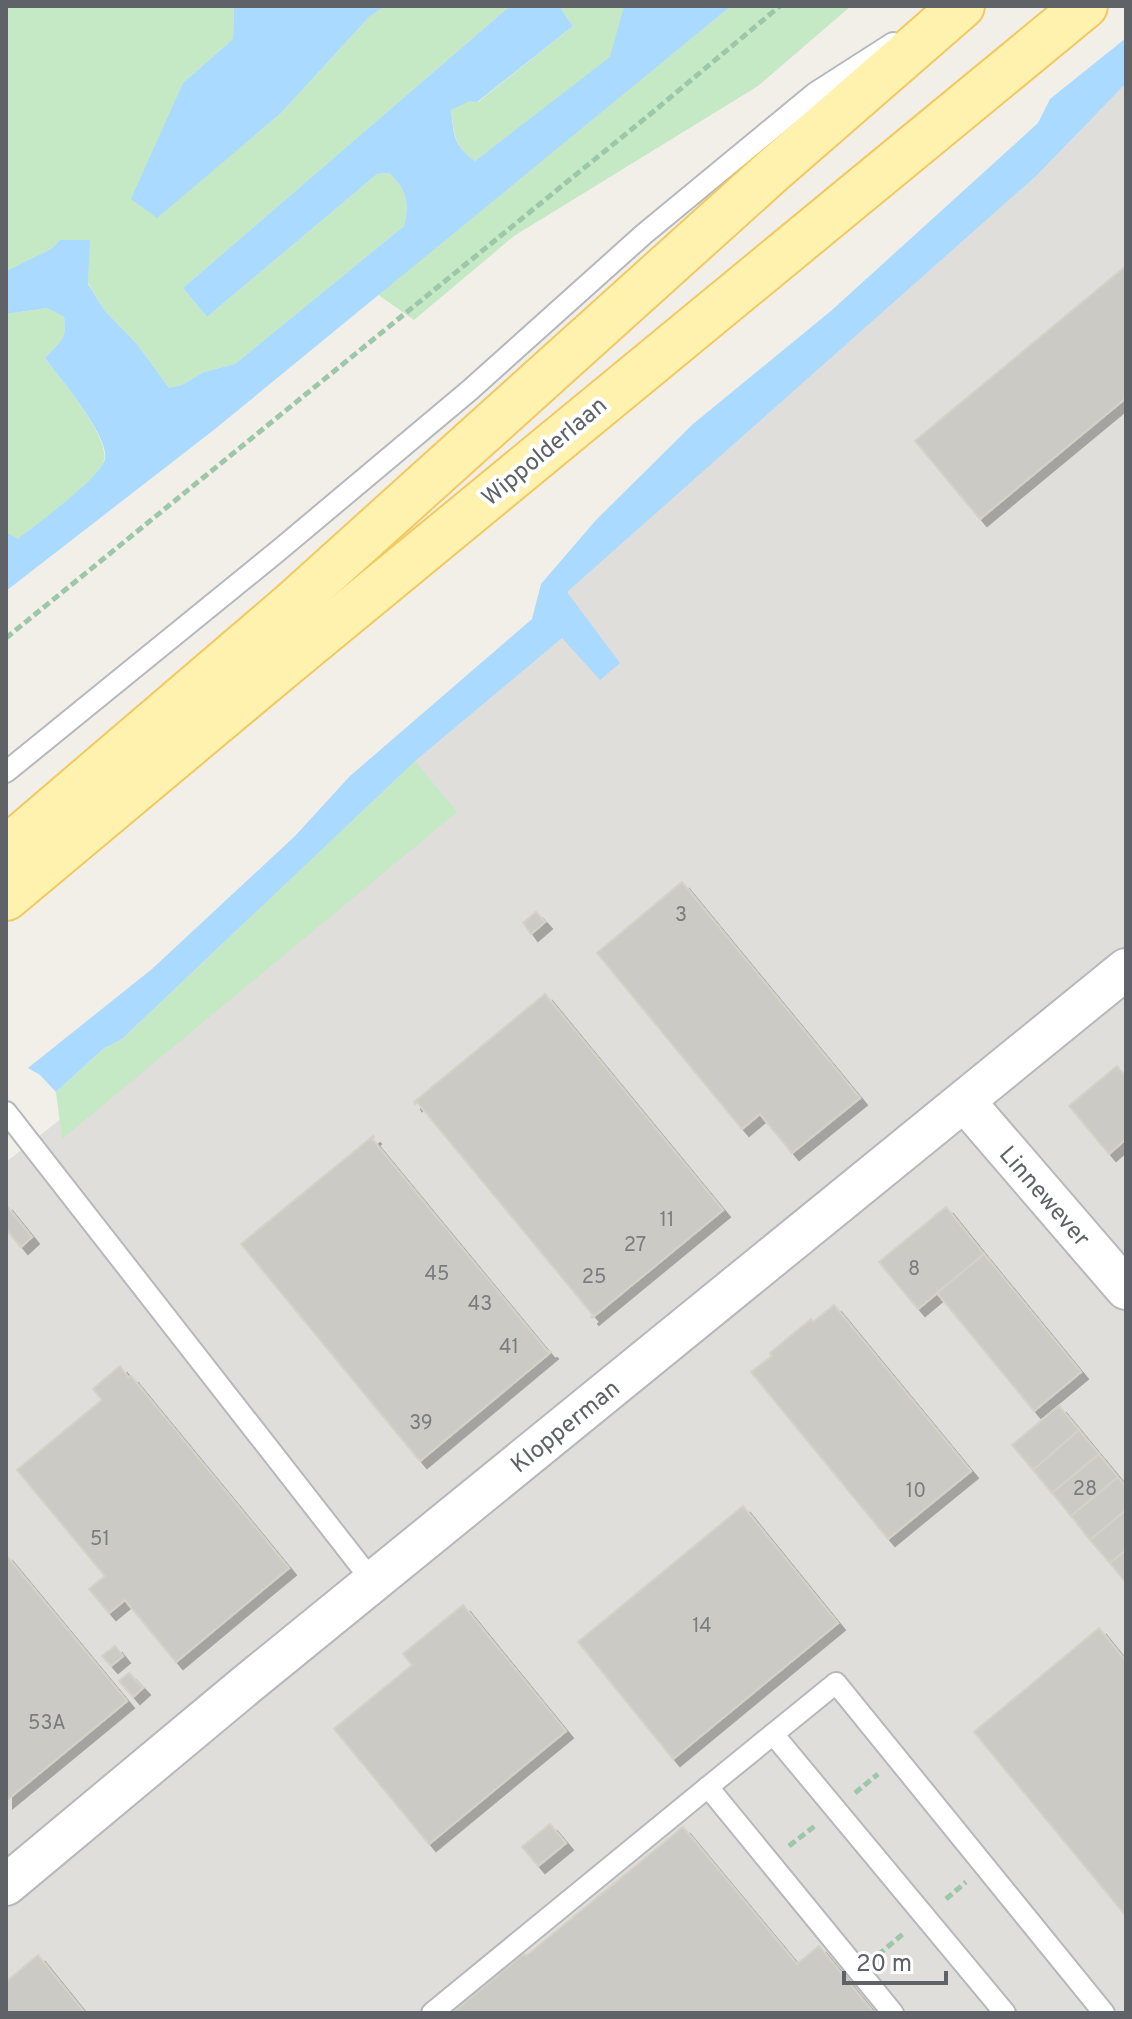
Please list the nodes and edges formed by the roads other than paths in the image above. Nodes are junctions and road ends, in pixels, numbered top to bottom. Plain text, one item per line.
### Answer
1 (950, 6) edge
2 (962, 6) edge
3 (1085, 6) edge
4 (6, 772) edge
5 (6, 849) edge
6 (6, 898) edge
7 (1126, 969) edge
8 (965, 1102) junction
9 (6, 1112) edge
10 (1126, 1289) edge
11 (373, 1582) junction
12 (773, 1734) junction
13 (708, 1787) junction
14 (6, 1885) edge
15 (432, 2013) edge
16 (893, 2013) edge
17 (1005, 2013) edge
18 (1104, 2013) edge

1 - 4 lane
2 - 5 main road
3 - 6 main road, Wippolderlaan
7 - 8 street, Klopperman
8 - 10 street, Linnewever
8 - 11 street, Klopperman
9 - 11 lane
11 - 14 street, Klopperman
12 - 13 lane
12 - 17 lane
12 - 18 lane
13 - 15 lane
13 - 16 lane

